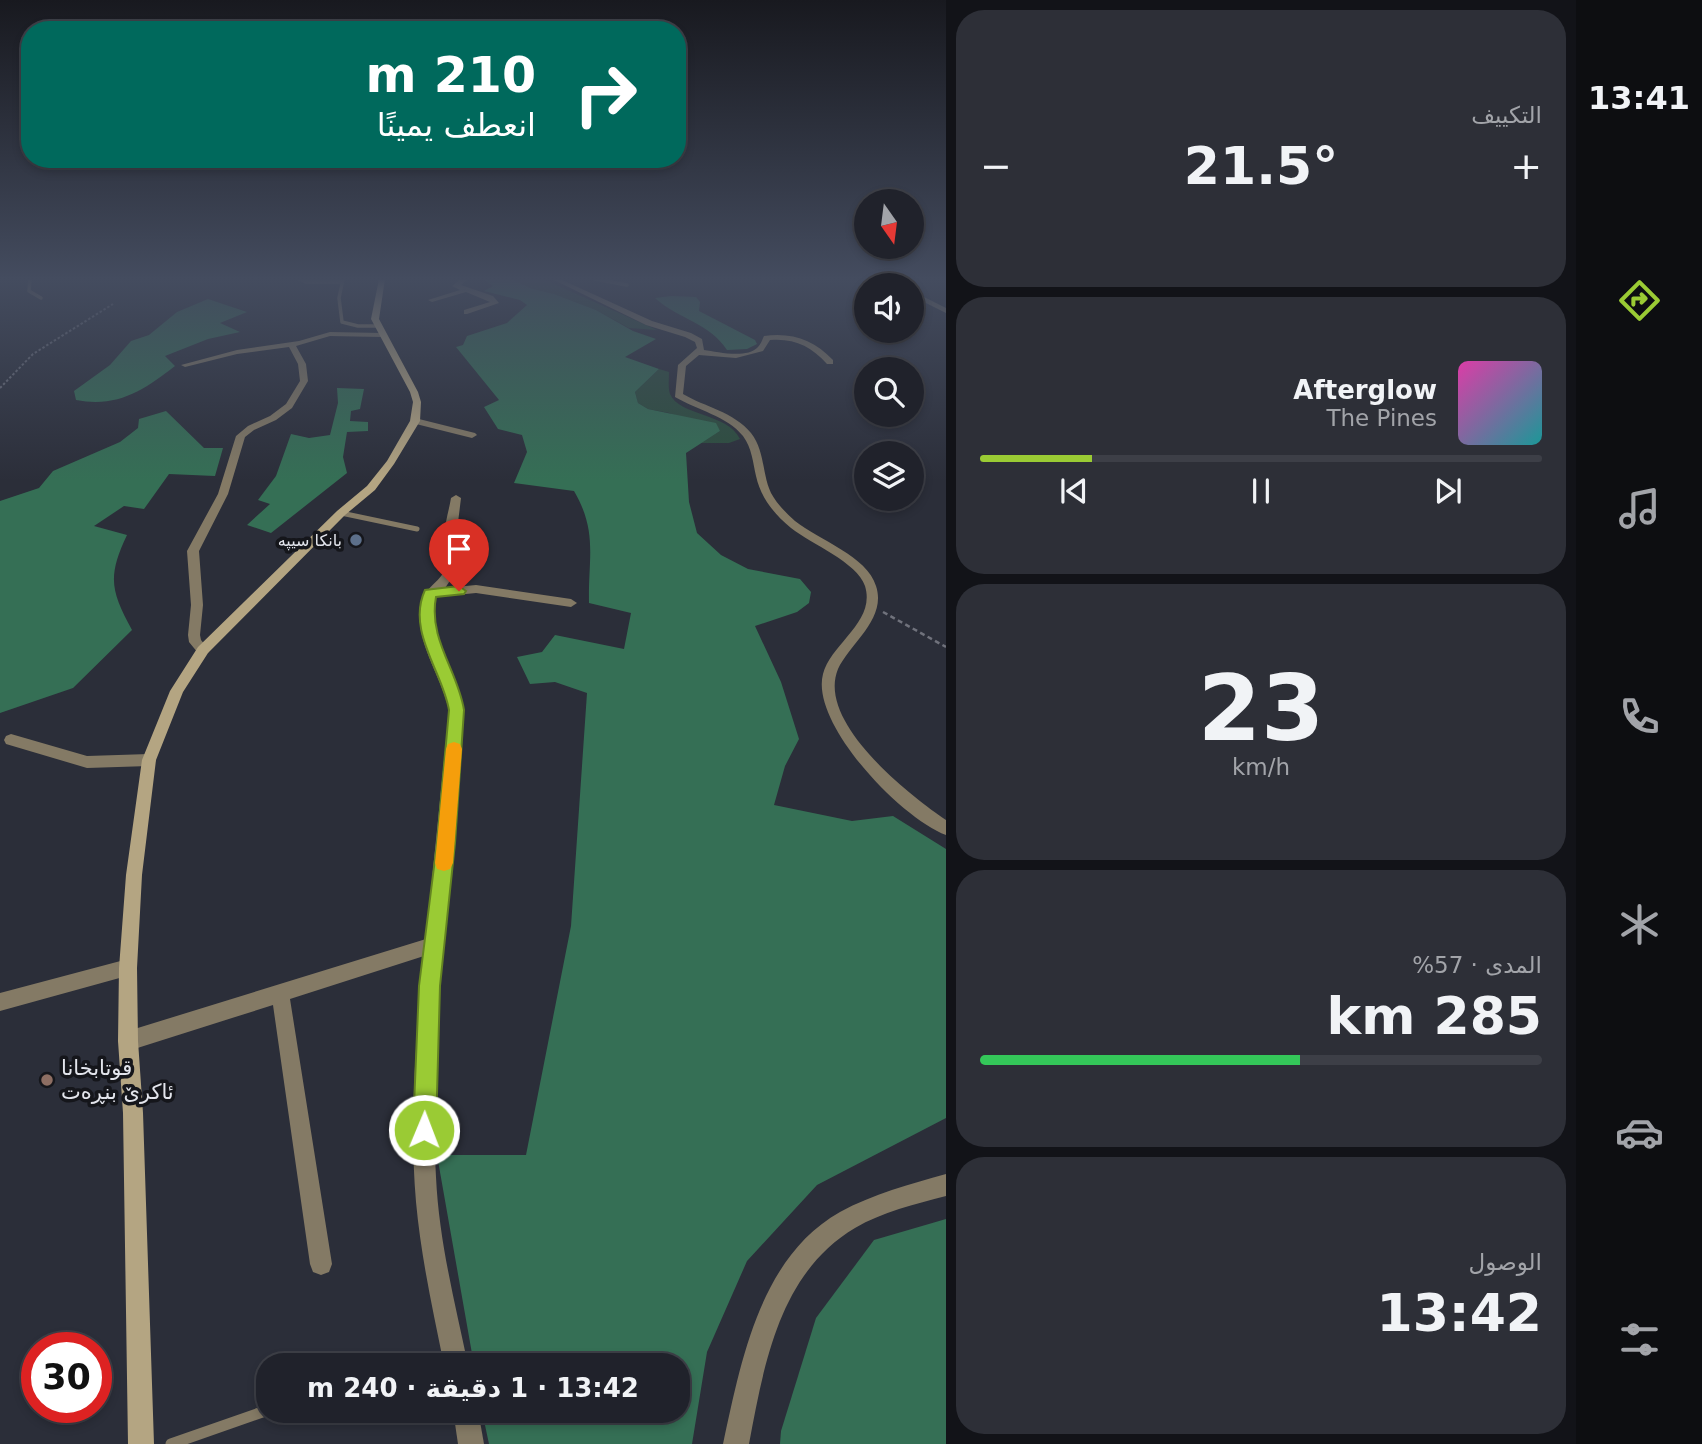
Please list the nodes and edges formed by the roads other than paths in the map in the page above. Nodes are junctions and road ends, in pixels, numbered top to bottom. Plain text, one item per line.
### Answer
1 (281, 346) edge
2 (293, 346) edge
3 (389, 346) edge
4 (701, 346) edge
5 (763, 346) edge
6 (814, 346) edge
7 (697, 352) junction
8 (830, 362) dead end
9 (185, 365) dead end
10 (415, 421) junction
11 (472, 435) dead end
12 (456, 498) dead end
13 (341, 513) junction
14 (417, 529) dead end
15 (430, 593) junction
16 (570, 603) dead end
17 (203, 650) junction
18 (11, 740) dead end
19 (149, 760) junction
20 (946, 828) edge
21 (433, 945) junction
22 (128, 968) junction
23 (280, 992) junction
24 (0, 1002) edge
25 (128, 1041) junction
26 (946, 1185) edge
27 (320, 1264) dead end
28 (454, 1353) edge
29 (256, 1414) edge
30 (467, 1423) edge
31 (141, 1444) edge
32 (171, 1444) edge
33 (471, 1444) edge
34 (736, 1444) edge

1 - 9 street
2 - 17 street
3 - 10 street
4 - 7 street
5 - 7 street
6 - 8 street
7 - 20 street
10 - 11 street
10 - 13 street
12 - 15 street
13 - 14 lane
13 - 17 street
15 - 16 street
15 - 21 street
17 - 19 street
18 - 19 street
19 - 22 street
21 - 23 street
21 - 28 street
22 - 24 street
22 - 25 street
23 - 25 street
23 - 27 street
25 - 31 street
26 - 34 street
29 - 32 lane
30 - 33 street

